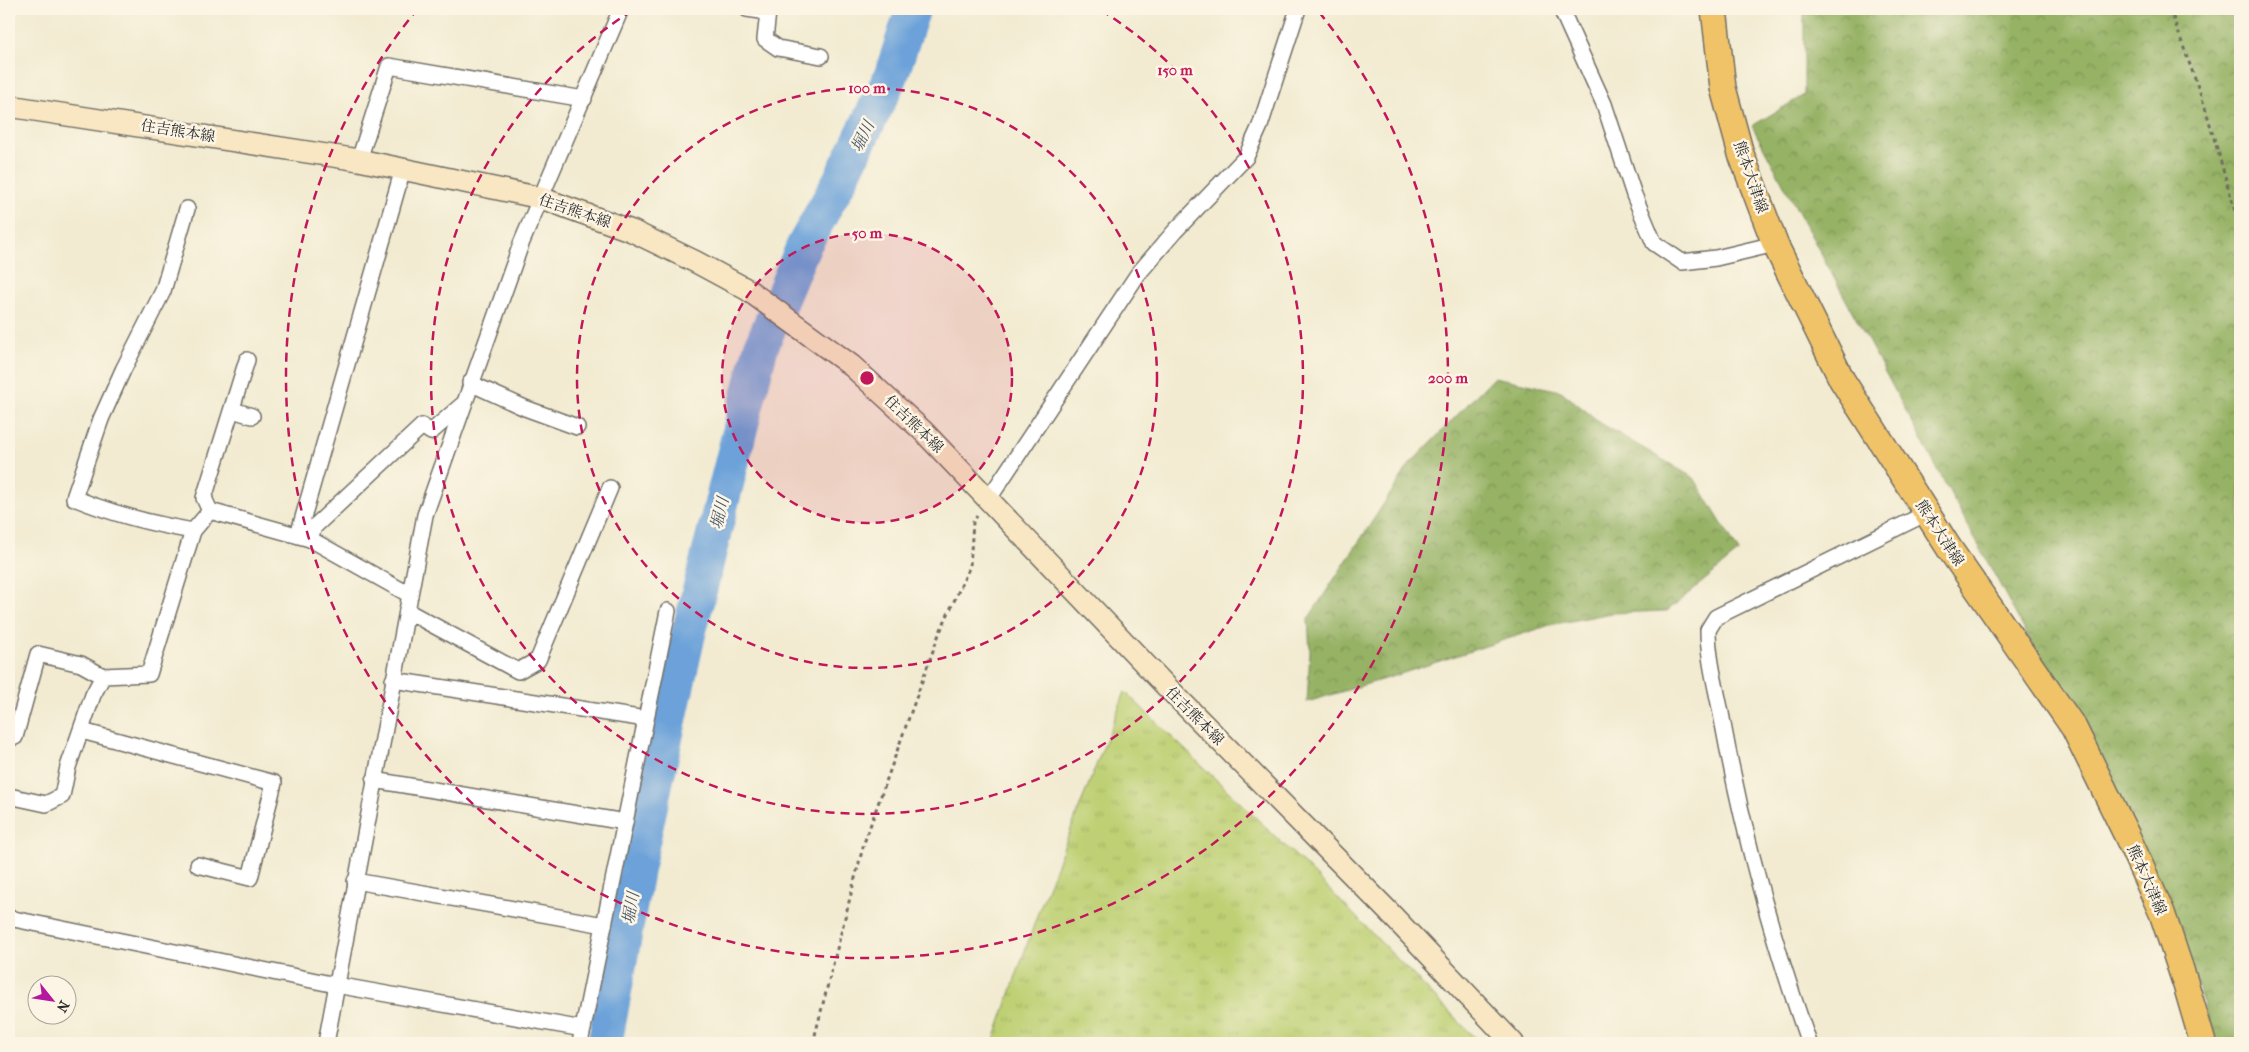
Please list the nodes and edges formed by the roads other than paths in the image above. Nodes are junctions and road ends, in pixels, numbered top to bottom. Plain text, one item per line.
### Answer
1 (621, 9) edge
2 (747, 9) edge
3 (1298, 9) edge
4 (1561, 9) edge
5 (1714, 9) edge
6 (820, 56) dead end
7 (584, 99) junction
8 (9, 106) edge
9 (359, 160) junction
10 (403, 169) junction
11 (541, 198) junction
12 (187, 209) dead end
13 (1775, 244) junction
14 (247, 360) dead end
15 (470, 383) junction
16 (463, 404) junction
17 (233, 410) junction
18 (252, 416) dead end
19 (577, 427) dead end
20 (610, 488) dead end
21 (988, 500) junction
22 (210, 511) junction
23 (1927, 513) junction
24 (193, 531) junction
25 (304, 537) junction
26 (410, 595) junction
27 (407, 611) junction
28 (668, 611) dead end
29 (103, 676) junction
30 (393, 680) junction
31 (646, 719) junction
32 (82, 732) junction
33 (16, 737) dead end
34 (374, 780) junction
35 (9, 796) edge
36 (625, 822) junction
37 (198, 865) dead end
38 (355, 882) junction
39 (9, 918) edge
40 (604, 925) junction
41 (336, 985) junction
42 (582, 1036) edge
43 (326, 1043) edge
44 (1513, 1043) edge
45 (1809, 1043) edge
46 (2202, 1043) edge

1 - 7 street
2 - 6 street
3 - 21 street
4 - 13 street
5 - 13 main road, 熊本大津線
7 - 9 street
7 - 11 street
8 - 9 main road, 住吉熊本線
9 - 10 main road, 住吉熊本線
10 - 11 main road, 住吉熊本線
10 - 25 street
11 - 15 street
11 - 21 main road, 住吉熊本線
12 - 24 street
13 - 23 main road, 熊本大津線
14 - 17 street
15 - 16 street
15 - 19 street
16 - 25 street
16 - 26 street
17 - 18 street
17 - 22 street
20 - 27 street
21 - 44 main road, 住吉熊本線
22 - 24 street
22 - 25 street
23 - 45 street
23 - 46 main road, 熊本大津線
24 - 29 street
25 - 26 street
26 - 27 street
27 - 30 street
28 - 31 street
29 - 32 street
29 - 33 street
30 - 31 street
30 - 34 street
31 - 36 street
32 - 35 street
32 - 37 street
34 - 36 street
34 - 38 street
36 - 40 street
38 - 40 street
38 - 41 street
39 - 41 street
40 - 42 street
41 - 42 street
41 - 43 street

